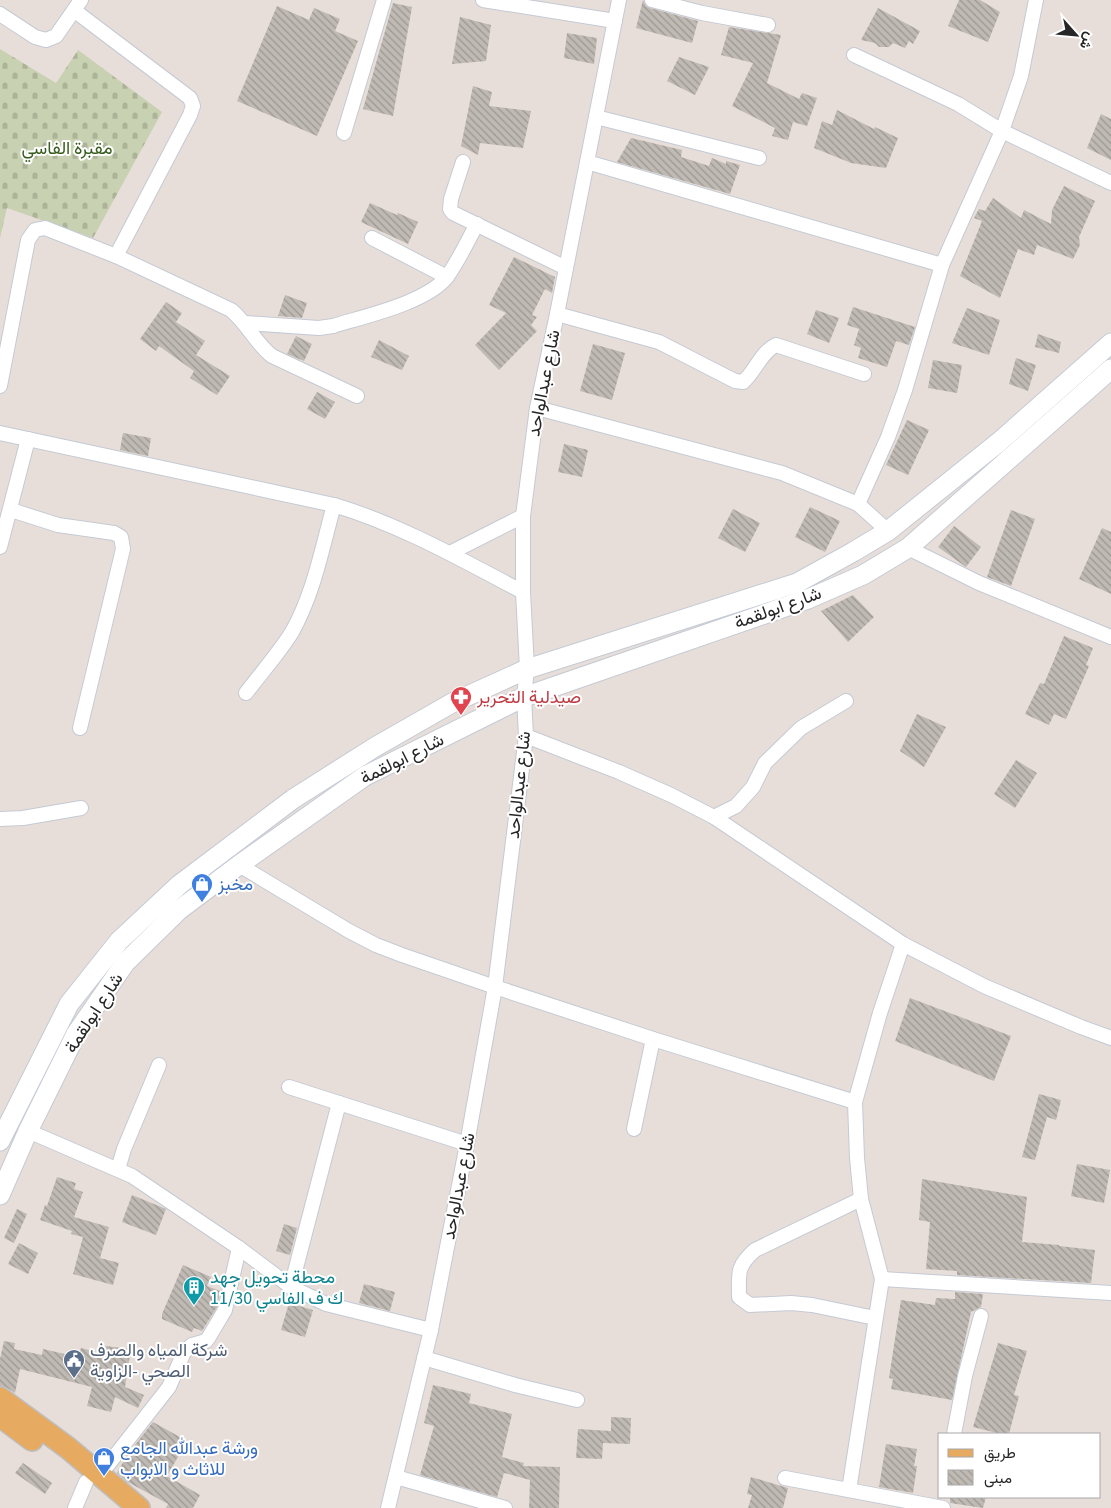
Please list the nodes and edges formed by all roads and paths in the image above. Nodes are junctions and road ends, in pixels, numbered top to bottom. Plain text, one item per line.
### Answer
1 (384, 0) edge
2 (483, 0) edge
3 (619, 0) edge
4 (652, 0) edge
5 (1036, 0) edge
6 (78, 6) edge
7 (0, 14) edge
8 (614, 21) junction
9 (768, 25) dead end
10 (854, 55) dead end
11 (596, 117) junction
12 (1002, 131) junction
13 (344, 133) dead end
14 (759, 158) dead end
15 (463, 162) dead end
16 (587, 162) junction
17 (1111, 183) edge
18 (477, 224) junction
19 (372, 238) dead end
20 (116, 256) junction
21 (942, 265) junction
22 (566, 268) junction
23 (447, 277) junction
24 (557, 314) junction
25 (246, 323) junction
26 (1111, 342) edge
27 (1111, 369) edge
28 (864, 374) dead end
29 (0, 386) edge
30 (357, 396) dead end
31 (537, 408) junction
32 (0, 433) edge
33 (28, 439) junction
34 (858, 504) junction
35 (334, 505) junction
36 (11, 510) junction
37 (523, 516) junction
38 (888, 531) junction
39 (1, 543) edge
40 (908, 548) junction
41 (450, 553) junction
42 (523, 592) junction
43 (1111, 637) edge
44 (527, 669) junction
45 (246, 693) dead end
46 (524, 697) junction
47 (846, 701) dead end
48 (80, 728) dead end
49 (526, 736) junction
50 (81, 808) dead end
51 (714, 817) junction
52 (0, 819) edge
53 (239, 865) junction
54 (903, 944) junction
55 (495, 988) junction
56 (1111, 1038) edge
57 (653, 1039) junction
58 (159, 1065) dead end
59 (289, 1087) dead end
60 (855, 1102) junction
61 (339, 1103) junction
62 (634, 1129) dead end
63 (28, 1131) junction
64 (1, 1137) edge
65 (467, 1144) junction
66 (118, 1168) junction
67 (0, 1195) edge
68 (861, 1199) junction
69 (239, 1248) junction
70 (882, 1279) junction
71 (291, 1287) junction
72 (1111, 1292) edge
73 (981, 1316) dead end
74 (875, 1318) junction
75 (431, 1330) junction
76 (424, 1358) junction
77 (0, 1398) edge
78 (577, 1400) dead end
79 (0, 1416) edge
80 (954, 1433) edge
81 (93, 1478) junction
82 (396, 1478) junction
83 (785, 1478) dead end
84 (849, 1490) junction
85 (941, 1504) edge
86 (75, 1508) edge
87 (118, 1508) edge
88 (138, 1508) edge
89 (388, 1508) edge
90 (505, 1508) edge

1 - 13 street
2 - 8 street
3 - 8 street, شارع عبدالواحد
4 - 9 street
5 - 12 street
6 - 7 street
6 - 20 street
8 - 11 street, شارع عبدالواحد
10 - 12 street
11 - 14 street
11 - 16 street, شارع عبدالواحد
12 - 17 street
12 - 21 street
15 - 18 street
16 - 21 street
16 - 22 street, شارع عبدالواحد
18 - 22 street
18 - 23 street
19 - 23 street
20 - 25 street
20 - 29 street
21 - 34 street
22 - 24 street, شارع عبدالواحد
23 - 25 street
24 - 28 street
24 - 31 street, شارع عبدالواحد
25 - 30 street
26 - 38 street, شارع ابولقمة
27 - 40 street, شارع ابولقمة
31 - 34 street
31 - 37 street, شارع عبدالواحد
32 - 33 street
33 - 35 street
33 - 36 street
34 - 38 street
35 - 41 street
35 - 45 street
36 - 39 street
36 - 48 street
37 - 41 street
37 - 42 street, شارع عبدالواحد
38 - 44 street, شارع ابولقمة
40 - 43 street
40 - 46 street, شارع ابولقمة
41 - 42 street
42 - 44 street, شارع عبدالواحد
44 - 46 street, شارع عبدالواحد
44 - 64 street, شارع ابولقمة
46 - 49 street, شارع عبدالواحد
46 - 53 street, شارع ابولقمة
47 - 51 street
49 - 51 street
49 - 55 street, شارع عبدالواحد
50 - 52 street
51 - 54 street
53 - 55 street
53 - 63 street, شارع ابولقمة
54 - 56 street
54 - 60 street
55 - 57 street
55 - 65 street, شارع عبدالواحد
57 - 60 street
57 - 62 street
58 - 66 street
59 - 61 street
60 - 68 street
61 - 65 street
61 - 71 street
63 - 66 street
63 - 67 street, شارع ابولقمة
65 - 75 street, شارع عبدالواحد
66 - 69 street
68 - 70 street
68 - 74 street
69 - 71 street
69 - 81 street
70 - 72 street
70 - 74 street
71 - 75 street
73 - 80 street
74 - 84 street
75 - 76 street, شارع عبدالواحد
76 - 78 street
76 - 82 street, شارع عبدالواحد
77 - 81 main road
79 - 81 main road
81 - 86 street
81 - 87 main road
81 - 88 main road
82 - 89 street, شارع عبدالواحد
82 - 90 street
83 - 84 street
84 - 85 street

